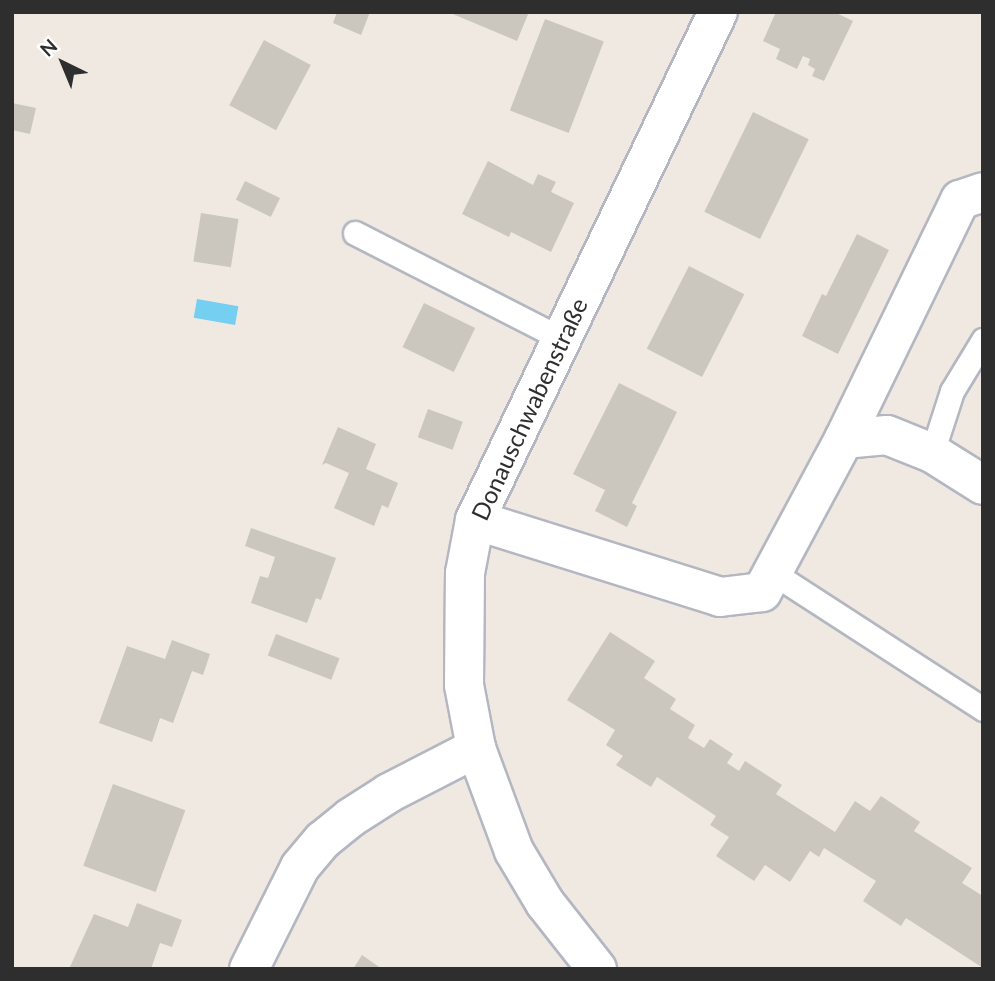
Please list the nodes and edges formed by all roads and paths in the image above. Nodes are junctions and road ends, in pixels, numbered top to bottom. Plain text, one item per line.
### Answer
1 (708, 15) edge
2 (983, 192) edge
3 (355, 233) dead end
4 (562, 340) junction
5 (983, 340) edge
6 (844, 439) junction
7 (932, 453) junction
8 (983, 485) edge
9 (475, 520) junction
10 (772, 573) junction
11 (983, 709) edge
12 (477, 748) junction
13 (588, 966) edge
14 (249, 969) edge

1 - 4 street, Donauschwabenstraße
2 - 6 street
3 - 4 lane
4 - 9 street, Donauschwabenstraße
5 - 7 lane
6 - 7 street
6 - 10 street
7 - 8 street
9 - 10 street
9 - 12 street, Donauschwabenstraße
10 - 11 lane
12 - 13 street, Donauschwabenstraße
12 - 14 street

